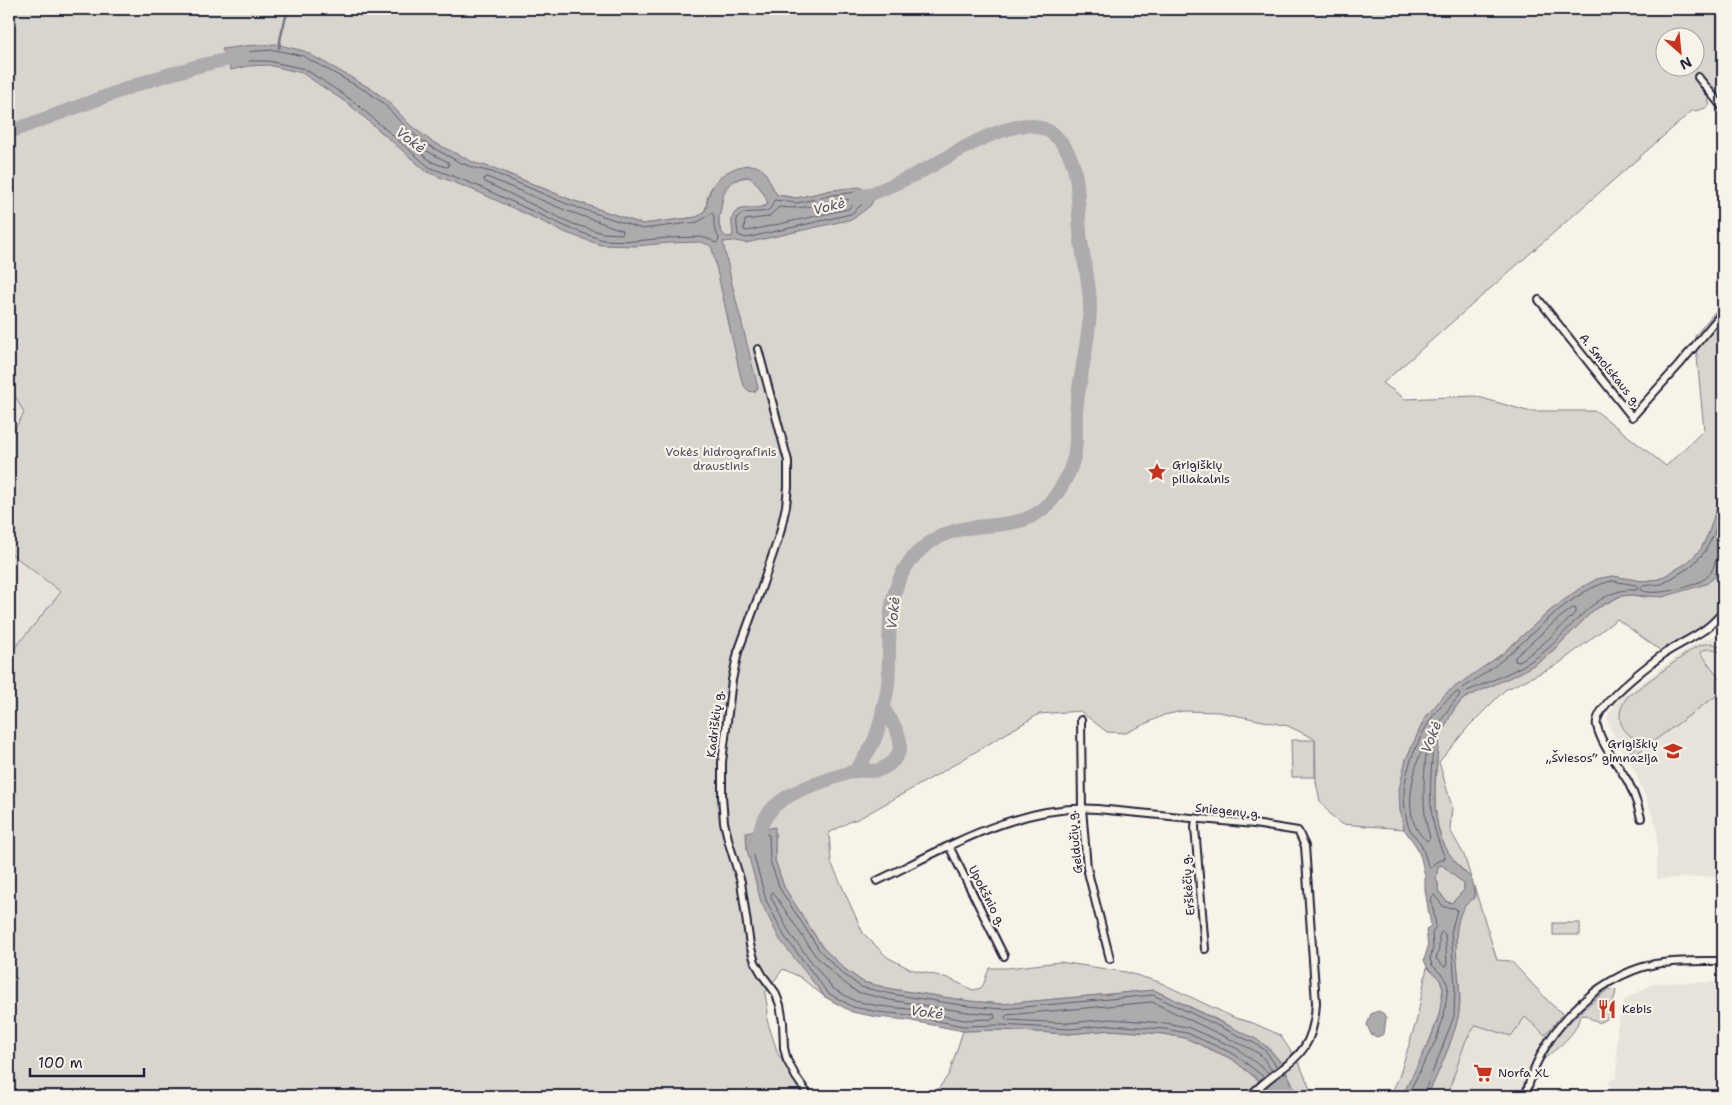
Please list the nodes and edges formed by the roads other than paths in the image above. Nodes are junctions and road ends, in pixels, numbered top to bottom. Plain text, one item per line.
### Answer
1 (1699, 78) edge
2 (1723, 108) edge
3 (1539, 300) dead end
4 (1723, 312) edge
5 (758, 349) dead end
6 (1723, 611) edge
7 (1081, 720) dead end
8 (1082, 808) junction
9 (1641, 818) dead end
10 (1196, 819) junction
11 (949, 846) junction
12 (877, 880) dead end
13 (1205, 949) dead end
14 (1004, 956) dead end
15 (1110, 960) dead end
16 (1723, 960) edge
17 (1252, 1094) edge
18 (810, 1096) edge
19 (1526, 1096) edge

1 - 2 street
3 - 4 street, A. Smolskaus g.
5 - 18 street, Kadriškių g.
6 - 9 street
7 - 8 street, Geldučių g.
8 - 10 street, Sniegenų g.
8 - 11 street, Sniegenų g.
8 - 15 street, Geldučių g.
10 - 13 street, Erškėčių g.
10 - 17 street, Sniegenų g.
11 - 12 street, Sniegenų g.
11 - 14 street, Upokšnio g.
16 - 19 street

